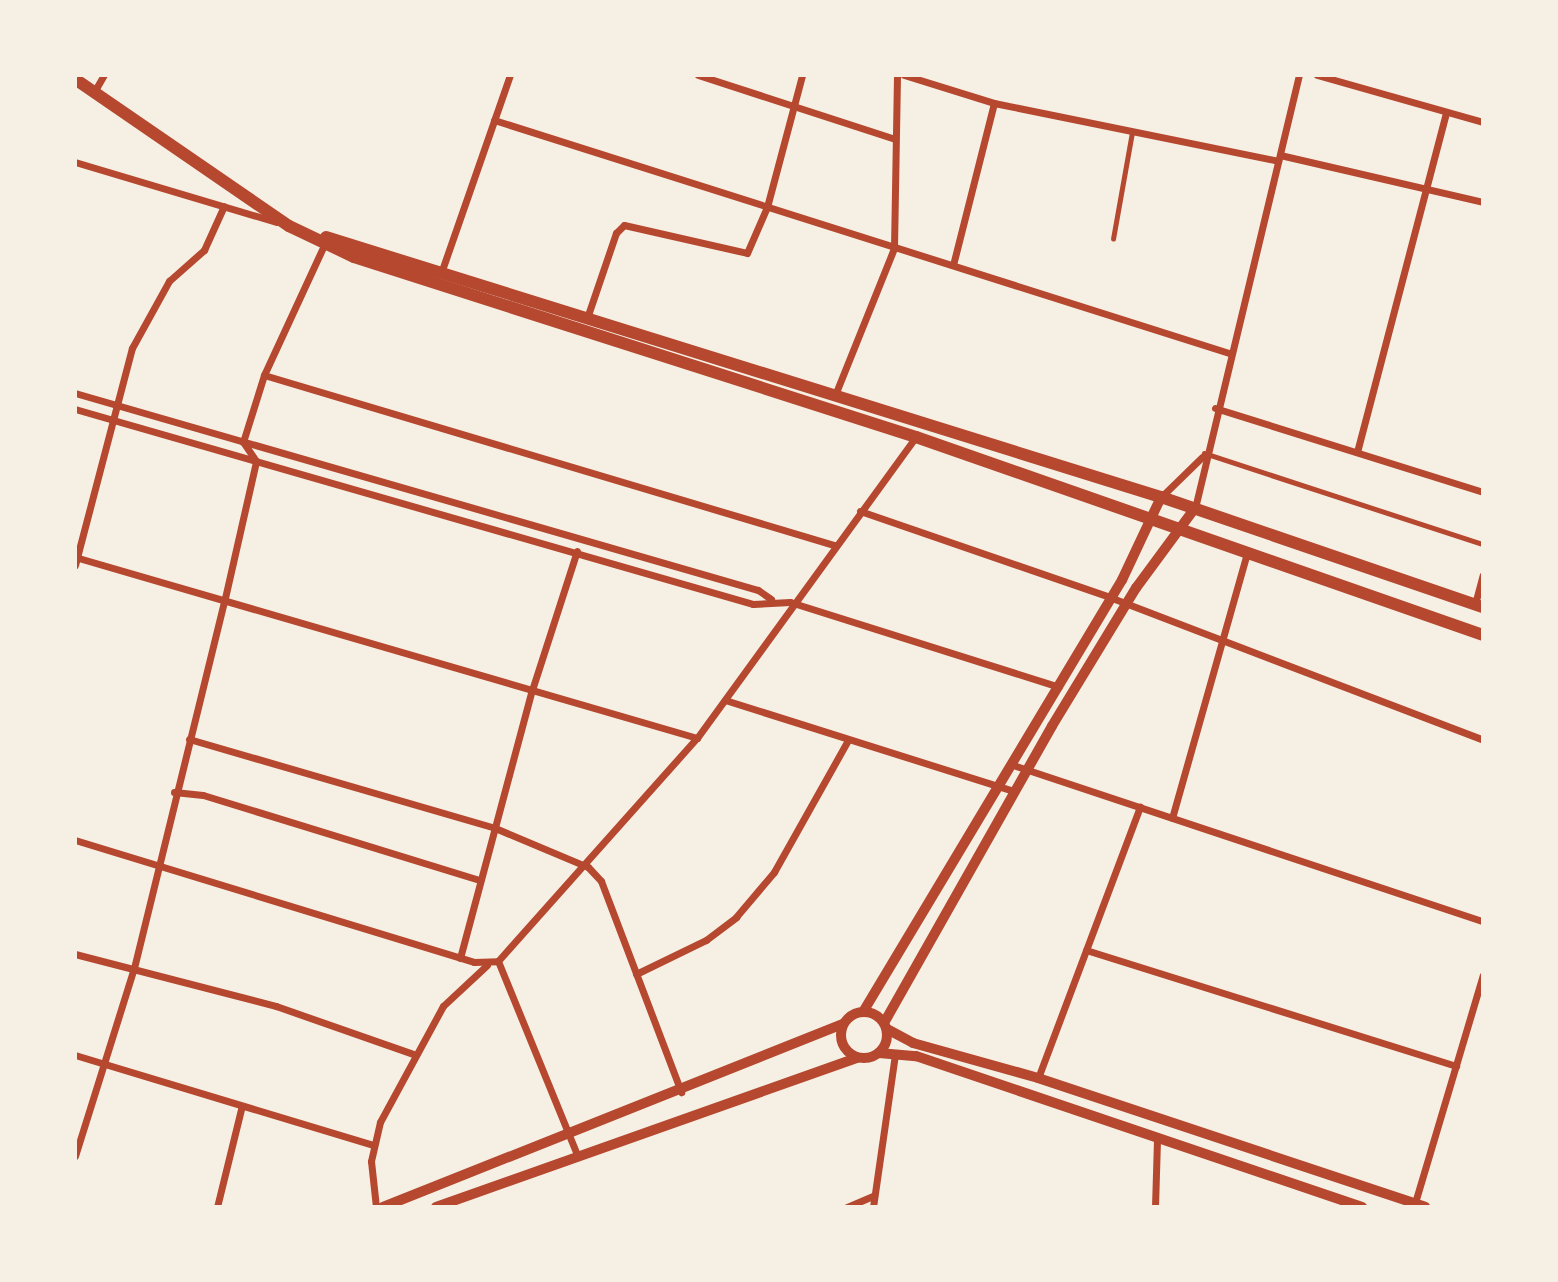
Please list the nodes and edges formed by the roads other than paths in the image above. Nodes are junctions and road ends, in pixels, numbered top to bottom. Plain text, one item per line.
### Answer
1 (104, 75) edge
2 (510, 75) edge
3 (698, 75) edge
4 (802, 75) edge
5 (897, 75) edge
6 (904, 75) edge
7 (1299, 75) edge
8 (1317, 75) edge
9 (75, 79) edge
10 (94, 92) junction
11 (794, 103) junction
12 (995, 103) junction
13 (1446, 112) junction
14 (494, 120) junction
15 (1483, 122) edge
16 (1133, 131) junction
17 (892, 138) junction
18 (1279, 158) junction
19 (75, 162) edge
20 (1423, 188) junction
21 (1483, 202) edge
22 (224, 206) junction
23 (767, 207) junction
24 (289, 226) junction
25 (1112, 239) dead end
26 (325, 243) junction
27 (894, 248) junction
28 (953, 265) junction
29 (439, 279) junction
30 (587, 318) junction
31 (1229, 353) junction
32 (264, 375) junction
33 (75, 393) edge
34 (835, 395) junction
35 (117, 405) junction
36 (1215, 408) junction
37 (75, 409) edge
38 (113, 419) junction
39 (915, 437) junction
40 (243, 442) junction
41 (1357, 452) junction
42 (1203, 455) junction
43 (256, 461) junction
44 (1483, 492) edge
45 (1161, 497) junction
46 (1195, 508) junction
47 (860, 511) junction
48 (1149, 519) junction
49 (1182, 531) junction
50 (1483, 544) edge
51 (834, 545) junction
52 (577, 551) junction
53 (1247, 553) junction
54 (76, 560) edge
55 (1483, 575) edge
56 (225, 598) junction
57 (1112, 598) junction
58 (771, 599) junction
59 (790, 602) junction
60 (1126, 604) junction
61 (1479, 606) edge
62 (1483, 635) edge
63 (1224, 645) junction
64 (1059, 687) junction
65 (532, 690) junction
66 (725, 701) junction
67 (697, 738) junction
68 (189, 739) junction
69 (1483, 740) edge
70 (847, 742) junction
71 (1013, 765) junction
72 (1027, 769) junction
73 (1000, 787) junction
74 (1014, 791) junction
75 (174, 792) junction
76 (1140, 807) junction
77 (1172, 818) junction
78 (495, 828) junction
79 (75, 840) edge
80 (155, 867) junction
81 (588, 867) junction
82 (481, 880) junction
83 (1483, 921) edge
84 (1086, 950) junction
85 (75, 954) edge
86 (460, 958) junction
87 (498, 961) junction
88 (486, 965) junction
89 (134, 968) junction
90 (636, 974) junction
91 (1483, 975) edge
92 (863, 1012) junction
93 (844, 1024) junction
94 (886, 1026) junction
95 (879, 1053) junction
96 (413, 1054) junction
97 (895, 1054) junction
98 (75, 1055) edge
99 (858, 1058) junction
100 (106, 1061) junction
101 (1456, 1066) junction
102 (1038, 1077) junction
103 (681, 1093) junction
104 (241, 1109) junction
105 (569, 1137) junction
106 (1157, 1139) junction
107 (374, 1144) junction
108 (576, 1155) junction
109 (75, 1156) edge
110 (873, 1196) junction
111 (467, 1201) edge
112 (1418, 1206) edge
113 (217, 1207) edge
114 (376, 1207) edge
115 (383, 1207) edge
116 (436, 1207) edge
117 (847, 1207) edge
118 (873, 1207) edge
119 (1155, 1207) edge
120 (1362, 1207) edge

1 - 10 street
2 - 14 street
3 - 11 street
4 - 11 street
5 - 17 street
6 - 12 street
7 - 18 street
8 - 13 street
9 - 10 main road
10 - 24 main road
11 - 17 street
11 - 23 street
12 - 16 street
12 - 28 street
13 - 15 street
13 - 20 street
14 - 23 street
14 - 29 street
16 - 18 street
16 - 25 lane
17 - 27 street
18 - 20 street
18 - 31 street
19 - 22 street
20 - 21 street
20 - 41 street
22 - 24 street
22 - 35 street
23 - 27 street
23 - 30 street
24 - 26 main road
24 - 29 main road
26 - 29 main road
26 - 32 street
27 - 28 street
27 - 34 street
28 - 31 street
29 - 30 main road
29 - 39 main road
30 - 34 main road
31 - 36 street
32 - 40 street
32 - 51 street
33 - 35 street
34 - 45 main road
35 - 38 street
35 - 40 street
36 - 41 street
36 - 42 street
37 - 38 street
38 - 43 street
38 - 54 street
39 - 47 street
39 - 48 main road
40 - 43 street
40 - 58 street
41 - 44 street
42 - 45 street
42 - 46 street
42 - 50 lane
43 - 52 street
43 - 56 street
45 - 46 main road
45 - 48 street
46 - 49 street
46 - 61 main road
47 - 51 street
47 - 57 street
48 - 49 main road
48 - 57 street
49 - 53 main road
49 - 60 street
51 - 59 street
52 - 58 street
52 - 65 street
53 - 62 main road
53 - 63 street
54 - 56 street
55 - 61 street
56 - 65 street
56 - 68 street
57 - 60 street
57 - 64 street
58 - 59 street
59 - 64 street
59 - 66 street
60 - 63 street
60 - 72 street
63 - 69 street
63 - 77 street
64 - 71 street
65 - 67 street
65 - 78 street
66 - 67 street
66 - 70 street
67 - 81 street
68 - 75 street
68 - 78 street
70 - 73 street
70 - 90 street
71 - 72 street
71 - 73 street
72 - 74 street
72 - 76 street
73 - 74 street
73 - 92 street
74 - 94 street
75 - 80 street
75 - 82 street
76 - 77 street
76 - 84 street
77 - 83 street
78 - 81 street
78 - 82 street
79 - 80 street
80 - 86 street
80 - 89 street
81 - 87 street
81 - 90 street
82 - 86 street
84 - 101 street
84 - 102 street
85 - 89 street
86 - 88 street
87 - 88 street
87 - 105 street
88 - 96 street
89 - 96 street
89 - 100 street
90 - 103 street
91 - 101 street
92 - 93 street
92 - 94 street
93 - 99 street
93 - 103 street
94 - 95 street
94 - 102 street
95 - 97 street
95 - 99 street
96 - 107 street
97 - 106 street
97 - 110 street
98 - 100 street
99 - 108 street
100 - 104 street
100 - 109 street
101 - 112 street
102 - 112 street
103 - 105 street
104 - 107 street
104 - 113 street
105 - 108 street
105 - 115 street
106 - 119 street
106 - 120 street
107 - 114 street
108 - 111 street
110 - 117 street
110 - 118 street
111 - 116 street

